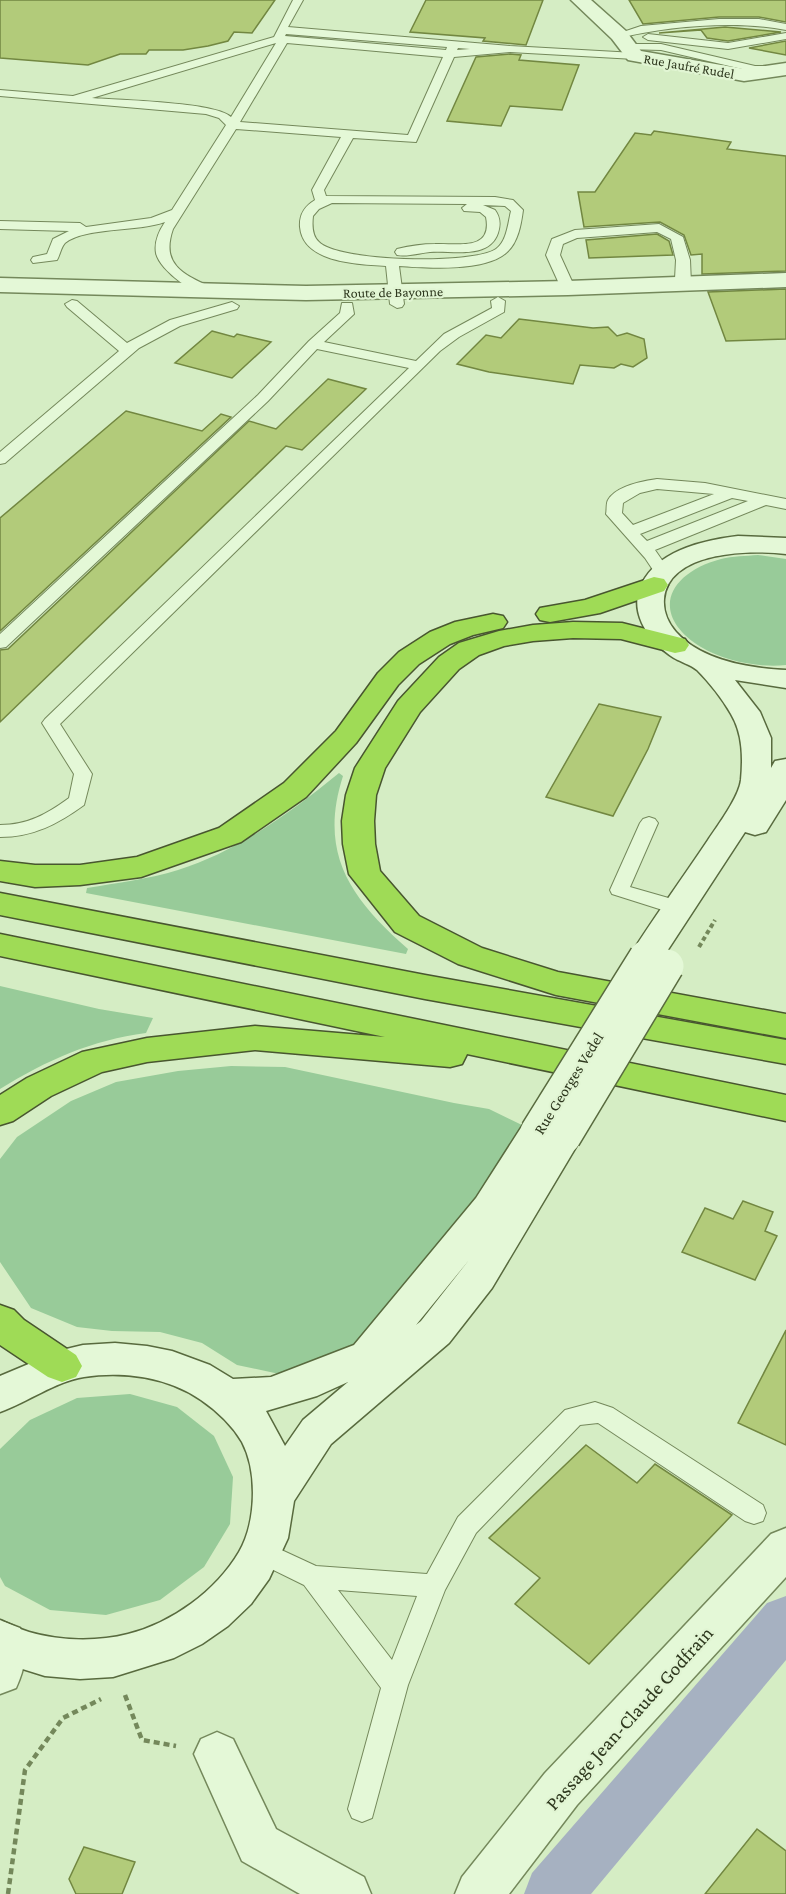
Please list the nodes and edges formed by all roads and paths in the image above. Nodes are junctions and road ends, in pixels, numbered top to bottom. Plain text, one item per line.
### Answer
1 (298, 0) edge
2 (580, 0) edge
3 (786, 27) edge
4 (280, 34) junction
5 (786, 36) edge
6 (627, 46) junction
7 (452, 48) junction
8 (786, 69) edge
9 (744, 75) junction
10 (786, 79) edge
11 (0, 93) edge
12 (75, 99) junction
13 (232, 125) junction
14 (349, 134) junction
15 (375, 201) junction
16 (322, 202) junction
17 (177, 213) junction
18 (0, 225) edge
19 (119, 227) junction
20 (318, 248) junction
21 (38, 260) dead end
22 (392, 264) junction
23 (786, 280) edge
24 (684, 284) junction
25 (0, 285) edge
26 (568, 288) junction
27 (786, 291) edge
28 (210, 292) junction
29 (397, 298) junction
30 (0, 301) edge
31 (498, 301) junction
32 (72, 304) junction
33 (232, 306) junction
34 (347, 306) junction
35 (314, 344) junction
36 (128, 351) junction
37 (419, 366) junction
38 (0, 460) edge
39 (728, 494) junction
40 (764, 500) junction
41 (786, 504) edge
42 (630, 532) junction
43 (786, 546) edge
44 (653, 565) junction
45 (0, 643) edge
46 (675, 645) junction
47 (708, 665) junction
48 (786, 679) edge
49 (786, 768) edge
50 (649, 823) dead end
51 (0, 831) edge
52 (0, 871) edge
53 (0, 904) edge
54 (679, 908) junction
55 (0, 945) edge
56 (657, 961) junction
57 (786, 1026) edge
58 (786, 1052) edge
59 (601, 1068) junction
60 (786, 1108) edge
61 (0, 1112) edge
62 (551, 1134) junction
63 (0, 1322) edge
64 (62, 1366) junction
65 (0, 1395) edge
66 (227, 1396) junction
67 (275, 1495) junction
68 (754, 1513) dead end
69 (786, 1547) edge
70 (262, 1552) junction
71 (313, 1577) junction
72 (434, 1586) junction
73 (2, 1652) edge
74 (117, 1673) junction
75 (395, 1685) junction
76 (217, 1754) joint
77 (362, 1809) dead end
78 (8, 1894) edge
79 (347, 1894) edge
80 (479, 1894) edge

1 - 4 lane
2 - 6 street
3 - 6 lane
4 - 7 lane
4 - 12 lane
4 - 13 lane
5 - 6 lane
6 - 7 lane
6 - 8 lane
6 - 9 street, Rue Jaufré Rudel
7 - 14 lane
8 - 9 street, Rue Jaufré Rudel
9 - 10 street
11 - 12 lane
12 - 13 lane
13 - 14 lane
13 - 17 lane
14 - 16 lane
15 - 16 lane
15 - 20 lane
15 - 22 lane
16 - 20 lane
17 - 19 lane
17 - 28 lane
18 - 19 lane
19 - 21 lane
20 - 22 lane
22 - 29 lane
23 - 24 street, Route de Bayonne
24 - 26 street, Route de Bayonne
24 - 26 lane
25 - 28 street, Route de Bayonne
26 - 29 street, Route de Bayonne
27 - 31 street, Route de Bayonne
28 - 29 street, Route de Bayonne
29 - 31 street, Route de Bayonne
29 - 34 street, Route de Bayonne
30 - 32 street, Route de Bayonne
31 - 37 lane
32 - 33 street, Route de Bayonne
32 - 36 lane
33 - 34 street, Route de Bayonne
33 - 36 lane
34 - 35 lane
35 - 37 lane
35 - 45 lane
36 - 38 lane
37 - 51 lane
39 - 40 lane
39 - 42 lane
39 - 42 lane
40 - 41 lane
40 - 44 lane
42 - 44 lane
43 - 44 street
44 - 46 street
44 - 52 highway
46 - 47 street
46 - 57 highway
47 - 48 street
47 - 54 street, Rue Georges Vedel
49 - 56 street, Rue Georges Vedel
50 - 54 lane
53 - 58 highway
54 - 56 street, Rue Georges Vedel
55 - 59 highway
56 - 62 street, Rue Georges Vedel, bridge
59 - 60 highway
59 - 61 highway
62 - 66 street, Rue Georges Vedel
62 - 67 street, Rue Georges Vedel
63 - 64 highway
64 - 65 street
64 - 66 street
66 - 67 street
67 - 70 street
68 - 72 lane
69 - 80 street, Passage Jean-Claude Godfrain
70 - 71 lane
70 - 74 street
71 - 72 lane
71 - 75 lane
72 - 75 lane
73 - 74 street
74 - 76 path
74 - 78 path
75 - 77 lane
76 - 79 street

